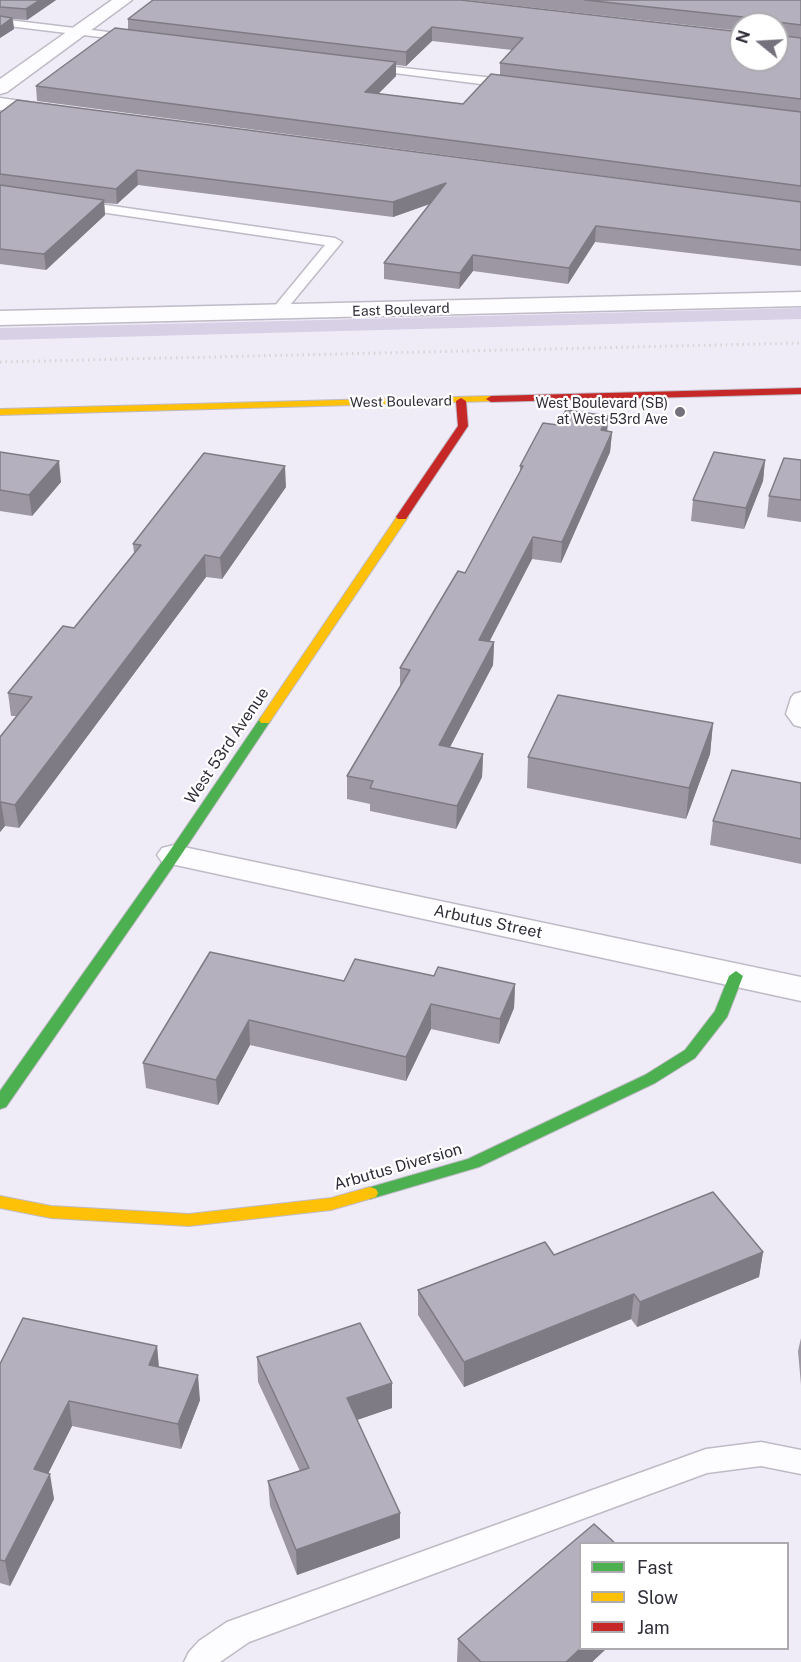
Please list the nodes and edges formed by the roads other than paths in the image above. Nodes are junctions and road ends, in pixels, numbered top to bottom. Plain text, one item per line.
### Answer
1 (123, 0) edge
2 (0, 22) edge
3 (79, 32) junction
4 (140, 39) edge
5 (352, 65) edge
6 (529, 87) edge
7 (0, 88) edge
8 (0, 104) edge
9 (72, 114) edge
10 (69, 204) edge
11 (801, 299) edge
12 (276, 313) junction
13 (0, 318) edge
14 (801, 391) edge
15 (461, 401) junction
16 (0, 412) edge
17 (801, 698) edge
18 (801, 721) edge
19 (174, 855) junction
20 (736, 976) junction
21 (801, 989) edge
22 (0, 1104) edge
23 (0, 1202) edge
24 (801, 1462) edge
25 (200, 1662) edge

1 - 3 street
2 - 3 lane
3 - 4 lane
3 - 7 street
5 - 6 lane
8 - 9 street
10 - 12 lane
11 - 12 street, East Boulevard
12 - 13 street, East Boulevard
14 - 15 street, West Boulevard
15 - 16 street, West Boulevard
15 - 19 street, West 53rd Avenue
17 - 18 lane
19 - 20 street, Arbutus Street
19 - 22 street, West 53rd Avenue
20 - 21 street, Arbutus Street
20 - 23 street, Arbutus Diversion
24 - 25 lane

